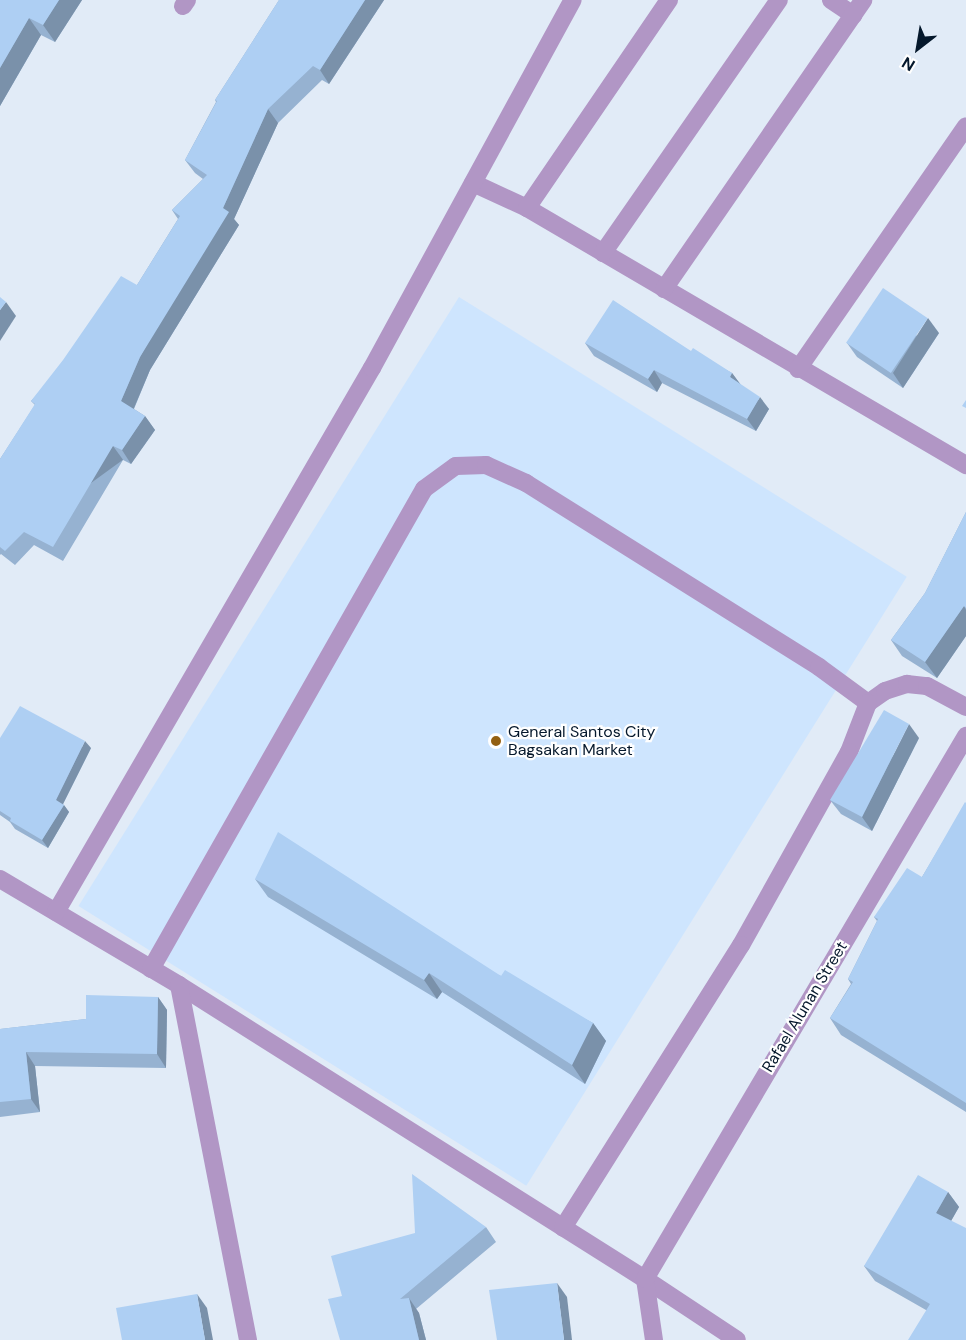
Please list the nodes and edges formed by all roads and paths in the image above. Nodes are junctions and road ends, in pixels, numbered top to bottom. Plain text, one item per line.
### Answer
1 (573, 0) edge
2 (669, 0) edge
3 (778, 0) edge
4 (831, 0) edge
5 (858, 8) edge
6 (966, 126) edge
7 (473, 183) junction
8 (527, 208) junction
9 (603, 253) junction
10 (664, 289) junction
11 (798, 369) junction
12 (966, 465) edge
13 (868, 703) junction
14 (966, 707) edge
15 (966, 736) edge
16 (0, 879) edge
17 (56, 912) junction
18 (151, 969) junction
19 (179, 985) junction
20 (563, 1228) junction
21 (645, 1279) junction
22 (248, 1340) edge
23 (654, 1340) edge
24 (736, 1340) edge

1 - 7 street
2 - 8 street
3 - 9 street
4 - 5 street
5 - 10 street
6 - 11 street
7 - 8 street
7 - 17 street
8 - 9 street
9 - 10 street
10 - 11 street
11 - 12 street
13 - 14 street
13 - 18 street
13 - 20 street
15 - 21 street, Rafael Alunan Street
16 - 17 street
17 - 18 street
18 - 19 street
19 - 20 street
19 - 22 street
20 - 21 street
21 - 23 street
21 - 24 street

